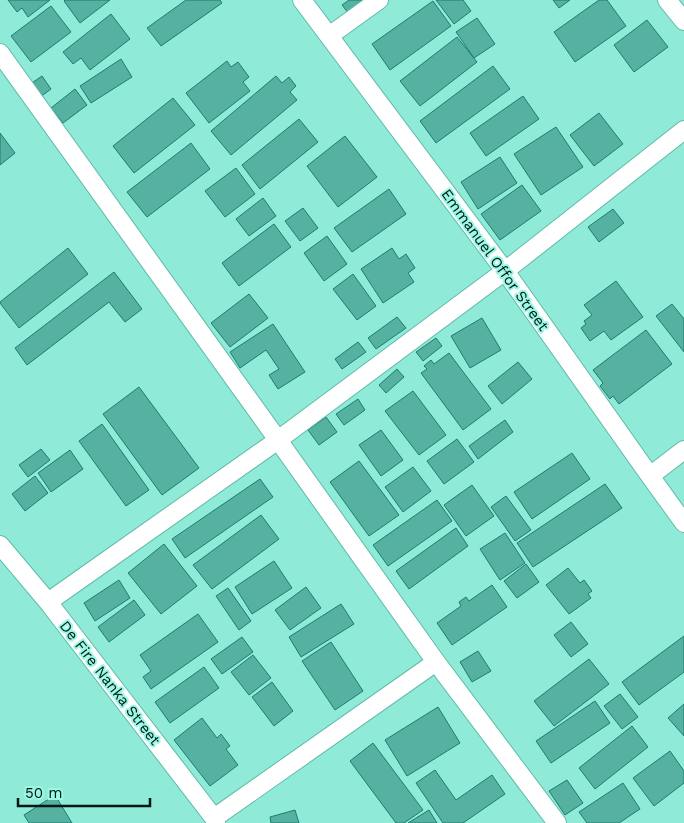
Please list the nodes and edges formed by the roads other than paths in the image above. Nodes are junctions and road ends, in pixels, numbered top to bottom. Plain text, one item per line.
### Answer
1 (302, 0) edge
2 (379, 0) edge
3 (667, 0) edge
4 (684, 22) edge
5 (329, 36) junction
6 (0, 53) edge
7 (684, 130) edge
8 (505, 270) junction
9 (278, 440) junction
10 (684, 450) edge
11 (650, 476) junction
12 (684, 523) edge
13 (0, 545) edge
14 (48, 602) junction
15 (436, 662) junction
16 (215, 821) edge
17 (556, 823) edge

1 - 5 street, Emmanuel Offor Street
2 - 5 street
3 - 4 street
5 - 8 street, Emmanuel Offor Street
6 - 9 street
7 - 8 street
8 - 9 street
8 - 11 street, Emmanuel Offor Street
9 - 14 street
9 - 15 street
10 - 11 street
11 - 12 street, Emmanuel Offor Street
13 - 14 street, De Fire Nanka Street
14 - 16 street, De Fire Nanka Street
15 - 16 street
15 - 17 street

